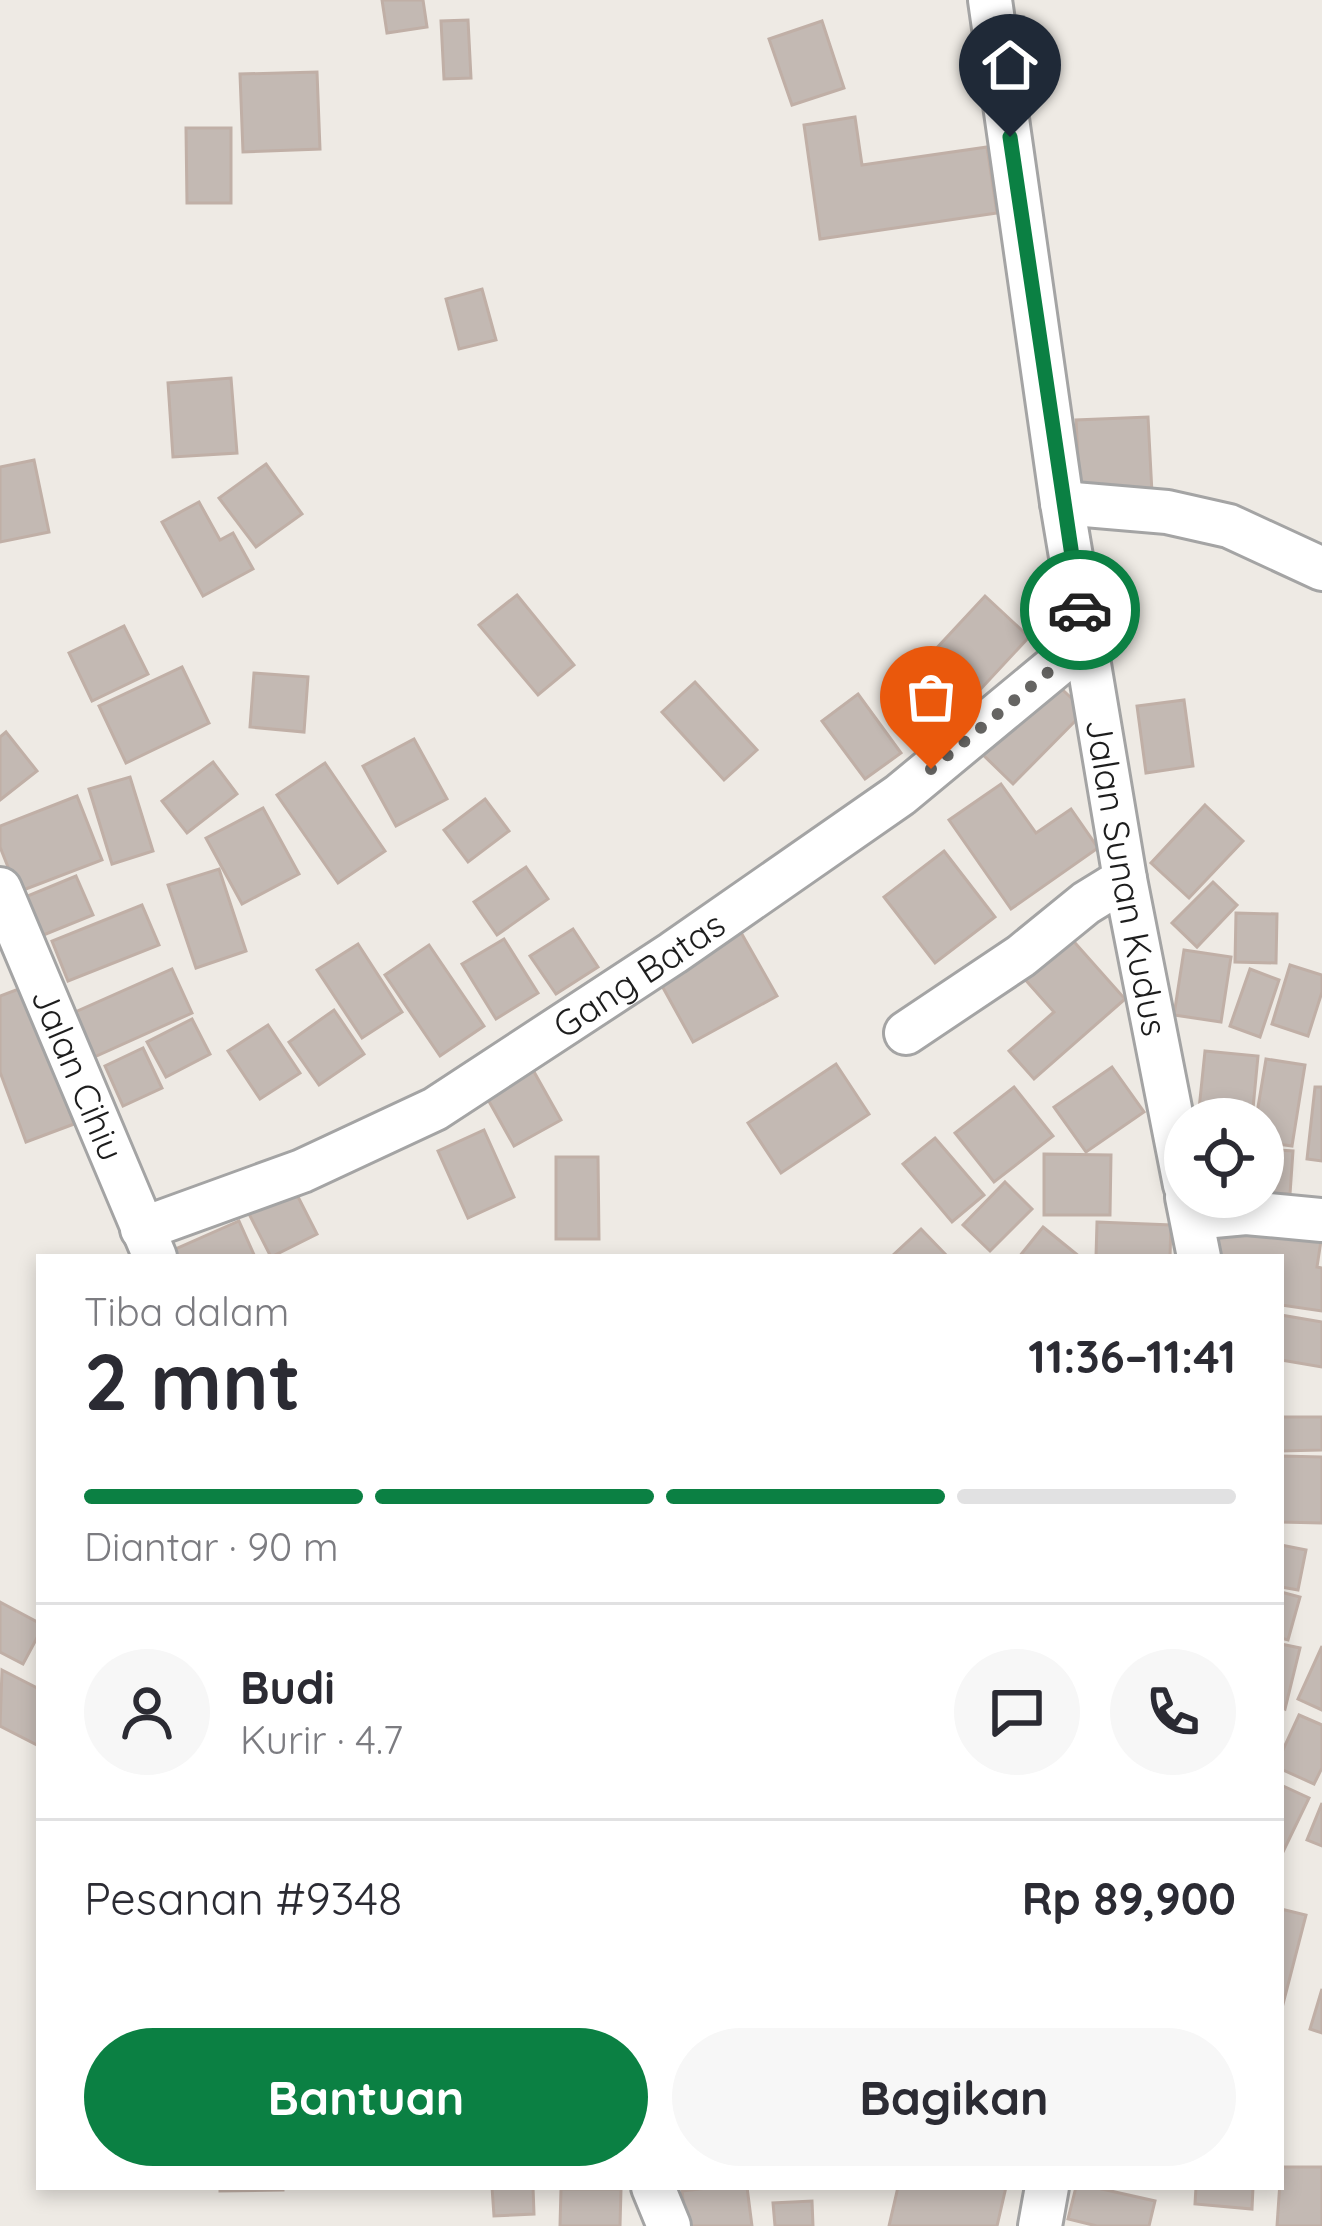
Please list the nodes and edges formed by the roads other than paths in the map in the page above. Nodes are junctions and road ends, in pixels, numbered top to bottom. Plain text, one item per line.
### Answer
1 (990, 0) edge
2 (1062, 503) junction
3 (1322, 568) edge
4 (1086, 641) junction
5 (1125, 879) junction
6 (0, 890) edge
7 (12, 960) edge
8 (906, 1033) dead end
9 (1168, 1098) edge
10 (1284, 1217) edge
11 (1322, 1220) edge
12 (148, 1243) edge
13 (654, 2190) edge
14 (1046, 2190) edge
15 (669, 2226) edge
16 (1040, 2226) edge

1 - 2 street, Jalan Sunan Kudus
2 - 3 street
2 - 4 street, Jalan Sunan Kudus
4 - 5 street, Jalan Sunan Kudus
4 - 12 street, Gang Batas
5 - 8 street
5 - 9 street, Jalan Sunan Kudus
6 - 7 street, Jalan Cihiu
7 - 12 street, Jalan Cihiu
10 - 11 street
13 - 15 street
14 - 16 street

